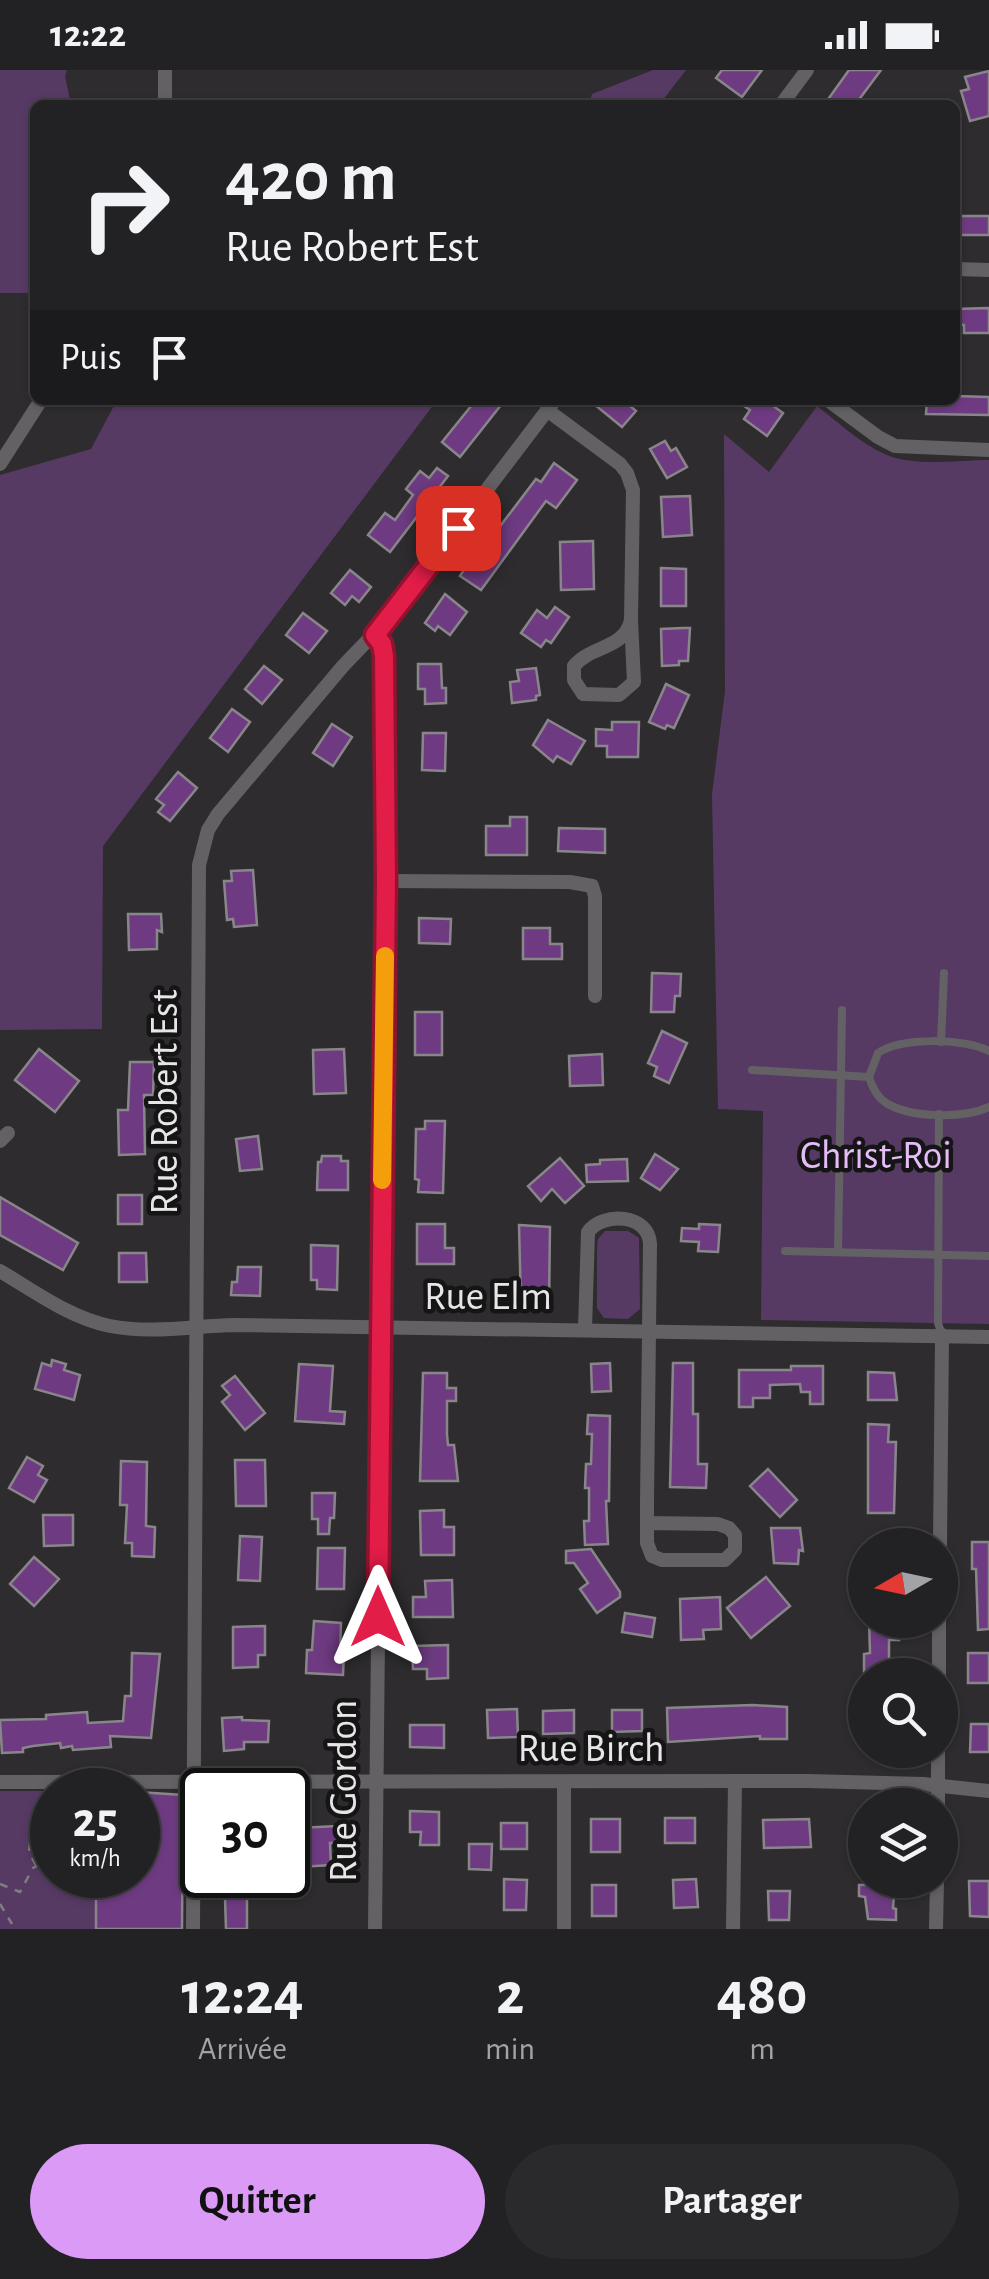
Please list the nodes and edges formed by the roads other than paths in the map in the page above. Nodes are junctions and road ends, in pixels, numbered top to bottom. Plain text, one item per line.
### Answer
1 (166, 70) edge
2 (807, 70) edge
3 (164, 100) edge
4 (785, 100) edge
5 (960, 269) edge
6 (989, 270) edge
7 (38, 405) edge
8 (551, 405) edge
9 (835, 405) edge
10 (989, 450) edge
11 (0, 464) edge
12 (631, 620) junction
13 (375, 635) junction
14 (386, 881) junction
15 (944, 973) dead end
16 (595, 996) dead end
17 (842, 1010) dead end
18 (941, 1042) junction
19 (989, 1051) edge
20 (752, 1070) dead end
21 (841, 1075) junction
22 (869, 1077) junction
23 (989, 1107) edge
24 (940, 1114) junction
25 (785, 1251) dead end
26 (838, 1251) junction
27 (938, 1253) junction
28 (989, 1256) edge
29 (0, 1271) edge
30 (197, 1328) junction
31 (380, 1328) junction
32 (585, 1330) junction
33 (649, 1330) junction
34 (942, 1335) junction
35 (989, 1337) edge
36 (647, 1523) junction
37 (940, 1528) edge
38 (193, 1768) edge
39 (938, 1768) edge
40 (377, 1780) junction
41 (310, 1781) edge
42 (735, 1781) junction
43 (0, 1782) edge
44 (564, 1782) junction
45 (30, 1784) edge
46 (938, 1786) junction
47 (989, 1791) edge
48 (192, 1898) edge
49 (937, 1898) edge
50 (192, 1929) edge
51 (376, 1929) edge
52 (564, 1929) edge
53 (733, 1929) edge
54 (936, 1929) edge

1 - 3 street
2 - 4 street
5 - 6 street
7 - 11 street
8 - 12 street
8 - 13 street, Rue Robert Est
9 - 10 street
12 - 12 street
13 - 14 street, Rue Gordon
13 - 30 street, Rue Robert Est
14 - 16 street
14 - 31 street, Rue Gordon
15 - 18 lane
17 - 21 lane
18 - 19 lane
18 - 22 lane
20 - 21 lane
21 - 22 lane
21 - 26 lane
22 - 24 lane
23 - 24 lane
24 - 27 lane
25 - 26 lane
26 - 27 lane
27 - 28 lane
27 - 34 lane
29 - 30 street, Rue Elm
30 - 31 street, Rue Elm
30 - 38 street, Rue Robert Est
31 - 32 street, Rue Elm
31 - 40 street, Rue Gordon
32 - 33 street, Rue Elm
32 - 33 street
33 - 34 street, Rue Elm
33 - 36 street
34 - 35 street, Rue Elm
34 - 37 street
36 - 36 street
39 - 46 street
40 - 41 street, Rue Birch
40 - 44 street, Rue Birch
40 - 51 street, Rue Gordon
42 - 44 street, Rue Birch
42 - 46 street, Rue Birch
42 - 53 street
43 - 45 street, Rue Birch
44 - 52 street
46 - 47 street, Rue Birch
48 - 50 street, Rue Robert Est
49 - 54 street

